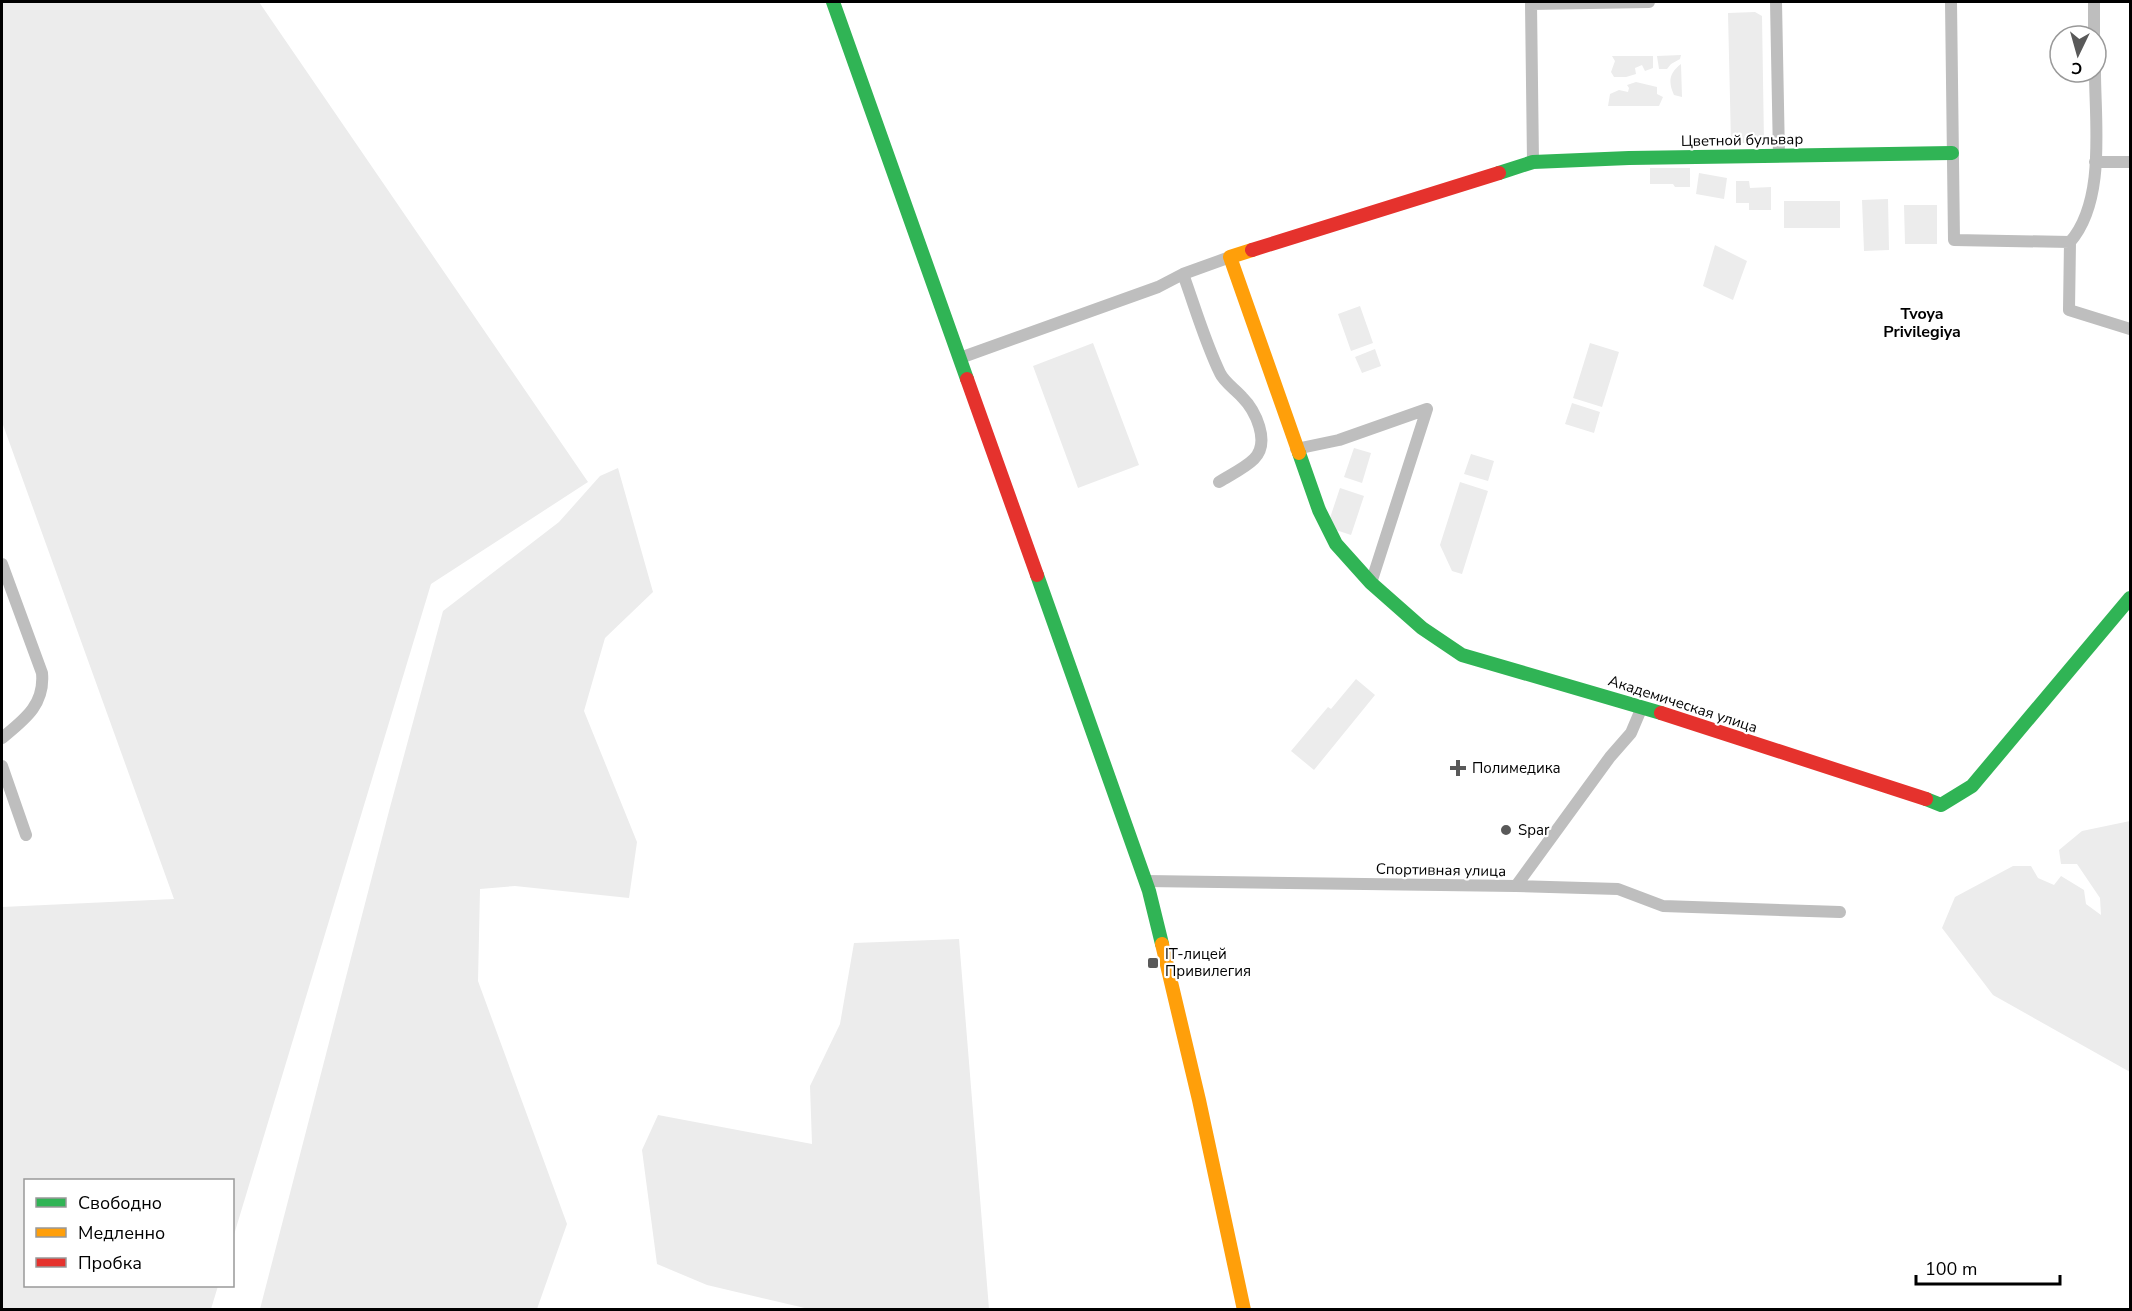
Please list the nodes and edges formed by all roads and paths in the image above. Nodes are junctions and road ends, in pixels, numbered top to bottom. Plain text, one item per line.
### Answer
1 (833, 2) edge
2 (1648, 2) edge
3 (1776, 2) edge
4 (1951, 2) edge
5 (2094, 2) edge
6 (2094, 24) edge
7 (2094, 84) edge
8 (1952, 153) junction
9 (1779, 156) junction
10 (1533, 162) junction
11 (2095, 162) junction
12 (2130, 162) edge
13 (2070, 242) junction
14 (1230, 257) junction
15 (1183, 274) junction
16 (2130, 329) edge
17 (960, 358) junction
18 (1296, 449) junction
19 (1219, 482) dead end
20 (2, 564) edge
21 (1371, 583) junction
22 (2130, 598) edge
23 (1642, 707) junction
24 (2, 738) edge
25 (2, 766) edge
26 (26, 835) dead end
27 (1146, 881) junction
28 (1516, 886) junction
29 (1840, 912) dead end
30 (1244, 1310) edge

1 - 17 street
2 - 10 street
3 - 9 street
4 - 8 street
5 - 6 street
7 - 11 street
8 - 9 street, Цветной бульвар
8 - 13 street
9 - 10 street, Цветной бульвар
10 - 14 street, Цветной бульвар
11 - 12 street
11 - 13 street
13 - 16 street
14 - 15 street
14 - 18 street, Академическая улица
15 - 17 street
15 - 19 street
17 - 27 street
18 - 21 street, Академическая улица
18 - 21 street
20 - 24 street
21 - 23 street, Академическая улица
22 - 23 street, Академическая улица
23 - 28 street, Спортивная улица
25 - 26 street
27 - 28 street, Спортивная улица
27 - 30 street
28 - 29 street

